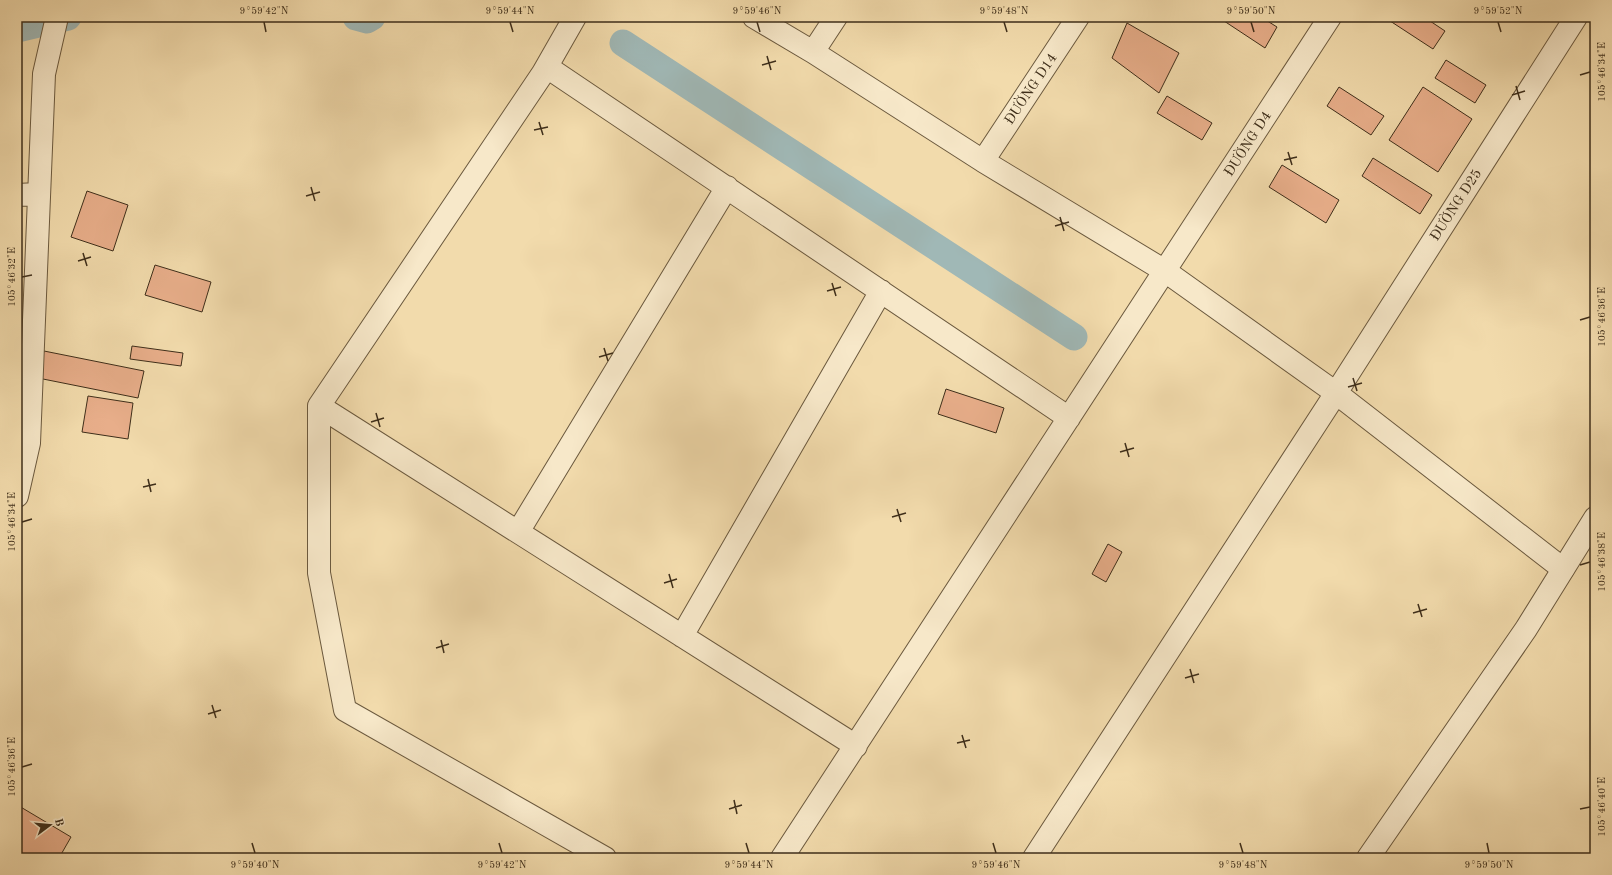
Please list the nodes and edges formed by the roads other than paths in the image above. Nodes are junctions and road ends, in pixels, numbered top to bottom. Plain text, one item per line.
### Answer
1 (57, 17) edge
2 (575, 17) edge
3 (754, 17) edge
4 (836, 17) edge
5 (1078, 17) edge
6 (1330, 17) edge
7 (1576, 17) edge
8 (813, 52) junction
9 (547, 67) junction
10 (983, 160) junction
11 (726, 187) junction
12 (28, 194) edge
13 (1165, 272) junction
14 (881, 291) junction
15 (1336, 393) junction
16 (319, 406) junction
17 (1069, 418) junction
18 (17, 496) edge
19 (1595, 518) edge
20 (518, 532) junction
21 (1563, 569) junction
22 (682, 636) junction
23 (856, 746) junction
24 (605, 858) edge
25 (782, 858) edge
26 (1034, 858) edge
27 (1368, 858) edge

1 - 12 street
2 - 9 street
3 - 8 street
4 - 8 street
5 - 10 street, ĐƯỜNG D14
6 - 13 street, ĐƯỜNG D4
7 - 15 street, ĐƯỜNG D25
8 - 10 street
9 - 11 street
9 - 16 street
10 - 13 street
11 - 14 street
11 - 20 street
12 - 18 street
13 - 15 street
13 - 17 street, ĐƯỜNG D4
14 - 17 street
14 - 22 street
15 - 21 street
15 - 26 street, ĐƯỜNG D25
16 - 20 street
16 - 24 street
17 - 23 street, ĐƯỜNG D4
19 - 21 street
20 - 22 street
21 - 27 street
22 - 23 street
23 - 25 street, ĐƯỜNG D4

